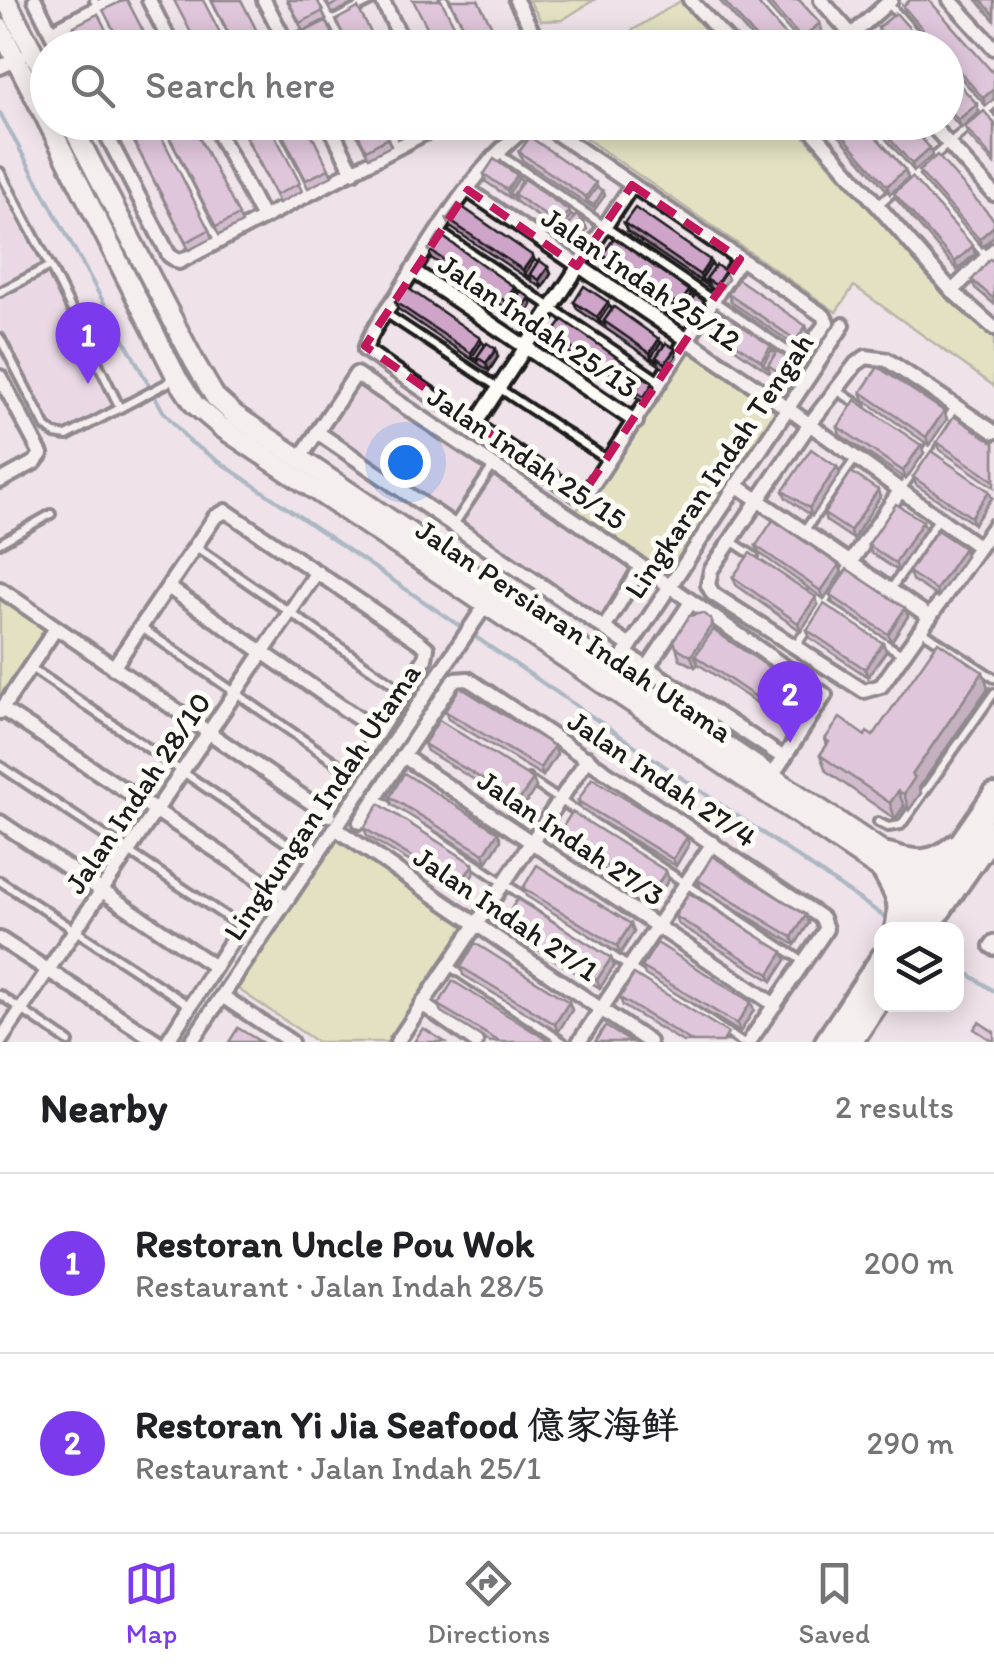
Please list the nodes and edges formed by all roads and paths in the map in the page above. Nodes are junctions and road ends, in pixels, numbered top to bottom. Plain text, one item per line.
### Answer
1 (6, 0) edge
2 (35, 0) edge
3 (113, 0) edge
4 (149, 0) edge
5 (207, 0) edge
6 (264, 0) edge
7 (321, 0) edge
8 (373, 0) edge
9 (382, 0) edge
10 (444, 0) edge
11 (516, 0) edge
12 (690, 0) edge
13 (757, 0) edge
14 (821, 0) edge
15 (950, 0) edge
16 (888, 1) edge
17 (96, 4) edge
18 (332, 21) junction
19 (0, 28) edge
20 (50, 30) edge
21 (54, 30) edge
22 (110, 30) edge
23 (165, 30) edge
24 (223, 30) edge
25 (278, 30) edge
26 (315, 30) edge
27 (337, 30) edge
28 (397, 30) edge
29 (460, 30) edge
30 (531, 30) edge
31 (718, 30) edge
32 (784, 30) edge
33 (848, 30) edge
34 (856, 30) edge
35 (913, 30) edge
36 (994, 48) edge
37 (16, 59) edge
38 (30, 87) edge
39 (964, 87) edge
40 (994, 104) edge
41 (986, 111) junction
42 (994, 120) edge
43 (964, 130) edge
44 (57, 140) edge
45 (79, 140) edge
46 (109, 140) edge
47 (167, 140) edge
48 (222, 140) edge
49 (280, 140) edge
50 (337, 140) edge
51 (393, 140) edge
52 (415, 140) edge
53 (515, 140) edge
54 (564, 140) edge
55 (820, 140) edge
56 (881, 140) edge
57 (945, 140) edge
58 (953, 140) edge
59 (948, 144) junction
60 (398, 149) junction
61 (498, 154) junction
62 (0, 172) edge
63 (353, 172) junction
64 (912, 176) junction
65 (632, 185) junction
66 (468, 190) junction
67 (308, 194) junction
68 (994, 194) edge
69 (877, 206) junction
70 (264, 218) junction
71 (604, 226) junction
72 (439, 232) junction
73 (218, 241) junction
74 (992, 257) edge
75 (740, 259) junction
76 (50, 266) junction
77 (577, 266) junction
78 (412, 270) junction
79 (952, 291) junction
80 (0, 292) edge
81 (714, 301) junction
82 (549, 308) junction
83 (386, 313) junction
84 (842, 326) dead end
85 (994, 328) edge
86 (0, 338) edge
87 (688, 342) junction
88 (524, 346) junction
89 (801, 360) junction
90 (0, 377) edge
91 (177, 378) junction
92 (662, 382) junction
93 (781, 385) dead end
94 (497, 388) junction
95 (837, 390) junction
96 (956, 407) junction
97 (120, 408) junction
98 (786, 408) junction
99 (867, 411) edge
100 (636, 422) junction
101 (809, 425) junction
102 (474, 426) junction
103 (318, 432) junction
104 (994, 432) edge
105 (911, 442) edge
106 (926, 452) junction
107 (300, 458) junction
108 (855, 459) junction
109 (609, 461) junction
110 (940, 461) edge
111 (494, 465) junction
112 (0, 482) edge
113 (736, 485) junction
114 (900, 491) junction
115 (758, 499) junction
116 (50, 514) dead end
117 (938, 518) junction
118 (453, 526) junction
119 (994, 526) edge
120 (804, 532) junction
121 (730, 540) junction
122 (0, 543) edge
123 (195, 546) junction
124 (979, 546) junction
125 (761, 561) edge
126 (850, 564) junction
127 (642, 567) junction
128 (317, 572) junction
129 (669, 586) junction
130 (168, 588) junction
131 (0, 589) edge
132 (890, 590) junction
133 (808, 592) edge
134 (490, 598) junction
135 (691, 602) junction
136 (823, 602) junction
137 (290, 612) junction
138 (930, 617) junction
139 (605, 627) junction
140 (56, 628) junction
141 (141, 628) junction
142 (921, 630) junction
143 (795, 646) junction
144 (628, 649) junction
145 (262, 653) junction
146 (903, 655) junction
147 (30, 667) junction
148 (113, 668) junction
149 (647, 668) junction
150 (610, 677) junction
151 (994, 678) edge
152 (404, 692) junction
153 (235, 693) junction
154 (994, 693) edge
155 (1, 711) edge
156 (378, 732) junction
157 (207, 734) junction
158 (403, 756) junction
159 (588, 758) junction
160 (784, 758) junction
161 (0, 766) edge
162 (181, 773) junction
163 (351, 774) junction
164 (772, 776) junction
165 (528, 778) edge
166 (994, 796) edge
167 (376, 797) junction
168 (560, 799) junction
169 (156, 810) junction
170 (326, 813) junction
171 (0, 822) edge
172 (360, 822) dead end
173 (878, 822) dead end
174 (337, 825) junction
175 (994, 831) edge
176 (967, 837) junction
177 (532, 842) junction
178 (713, 844) junction
179 (129, 851) junction
180 (313, 861) junction
181 (886, 863) junction
182 (0, 881) edge
183 (504, 882) junction
184 (686, 883) junction
185 (102, 891) junction
186 (288, 898) junction
187 (921, 913) edge
188 (476, 924) junction
189 (658, 926) junction
190 (75, 930) junction
191 (236, 934) joint
192 (0, 939) edge
193 (804, 962) junction
194 (448, 965) junction
195 (215, 966) junction
196 (630, 967) junction
197 (874, 971) edge
198 (47, 972) junction
199 (0, 995) edge
200 (222, 996) junction
201 (422, 1004) junction
202 (775, 1005) junction
203 (190, 1006) junction
204 (874, 1006) edge
205 (21, 1010) junction
206 (601, 1010) junction
207 (0, 1041) edge
208 (69, 1042) edge
209 (158, 1042) edge
210 (167, 1042) edge
211 (191, 1042) edge
212 (291, 1042) edge
213 (396, 1042) edge
214 (476, 1042) edge
215 (563, 1042) edge
216 (579, 1042) edge
217 (649, 1042) edge
218 (741, 1042) edge
219 (749, 1042) edge
220 (826, 1042) edge
221 (850, 1042) edge

1 - 37 main road, Jalan Persiaran Indah Utama
2 - 20 street
3 - 17 street
4 - 23 street
5 - 24 lane
6 - 25 street
7 - 18 lane
8 - 18 lane
9 - 28 street
10 - 29 lane
11 - 30 street
12 - 31 street
13 - 32 lane
14 - 33 street
15 - 36 street
16 - 34 street
16 - 35 lane
17 - 21 street
17 - 22 lane
18 - 26 lane
18 - 27 lane
19 - 37 main road, Jalan Persiaran Indah Utama
37 - 38 main road, Jalan Persiaran Indah Utama
39 - 41 lane
40 - 41 lane
41 - 42 lane
41 - 43 lane
44 - 91 main road, Jalan Persiaran Indah Utama
45 - 107 main road, Jalan Persiaran Indah Utama
46 - 73 street
47 - 73 lane
48 - 70 street
49 - 67 lane
50 - 63 street
51 - 60 lane
52 - 60 street
53 - 61 street
54 - 65 street
55 - 69 street
56 - 64 lane
57 - 59 street
58 - 59 lane
59 - 64 lane
59 - 68 street
60 - 63 street
61 - 66 street
61 - 71 lane
62 - 76 lane
63 - 67 street
64 - 69 lane
64 - 74 lane
65 - 71 street
65 - 75 street
66 - 72 street
66 - 77 street, Jalan Indah 25/12
67 - 70 street
69 - 79 street
70 - 73 street
71 - 77 street
71 - 81 lane
72 - 78 street
72 - 82 lane
74 - 79 street
75 - 81 street
75 - 89 street
76 - 80 lane
76 - 97 lane
77 - 82 street
77 - 87 street, Jalan Indah 25/12
78 - 83 street
78 - 88 street, Jalan Indah 25/13
79 - 85 street
81 - 87 street
81 - 89 lane
82 - 88 street
82 - 92 lane
83 - 94 lane
83 - 102 street
84 - 98 street, Lingkaran Indah Tengah
86 - 97 lane
87 - 92 street
87 - 98 street, Jalan Indah 25/12
88 - 94 street
88 - 100 street, Jalan Indah 25/13
89 - 93 street
90 - 112 street
91 - 97 lane
91 - 134 main road, Jalan Persiaran Indah Utama
92 - 100 street
94 - 102 street
94 - 109 lane
95 - 96 street
95 - 99 lane
95 - 101 street
96 - 104 street
96 - 106 lane
98 - 101 street, Jalan Indah 25/12
98 - 113 street, Lingkaran Indah Tengah
100 - 109 street
101 - 108 street, Jalan Indah 25/12
101 - 115 street
102 - 109 street
103 - 107 street
103 - 111 street, Jalan Indah 25/15
103 - 118 street
105 - 106 lane
106 - 110 lane
106 - 114 lane
107 - 134 main road, Jalan Persiaran Indah Utama
108 - 114 street, Jalan Indah 25/12
108 - 120 lane
111 - 118 lane
111 - 127 street, Jalan Indah 25/15
113 - 115 street
113 - 129 street, Lingkaran Indah Tengah
114 - 117 street, Jalan Indah 25/12
114 - 126 street
115 - 120 street
115 - 121 street
116 - 122 lane
117 - 124 street, Jalan Indah 25/12
117 - 132 lane
118 - 139 street
119 - 124 street
120 - 126 street
121 - 125 lane
121 - 143 street
123 - 128 street
123 - 130 street
123 - 137 lane
124 - 138 street
126 - 132 street
126 - 136 lane
127 - 129 street, Jalan Indah 25/15
127 - 139 street
128 - 137 street, Jalan Indah 28/10
128 - 152 street
129 - 135 street, Jalan Indah 25/15
129 - 144 street, Lingkaran Indah Tengah
130 - 141 street
130 - 145 street
131 - 140 street, Jalan Indah 27/1
132 - 138 street
133 - 136 lane
134 - 150 main road, Jalan Persiaran Indah Utama
134 - 174 street, Lingkungan Indah Utama
135 - 149 street
135 - 160 street, Jalan Indah 25/15
136 - 143 lane
136 - 146 lane
137 - 145 street, Jalan Indah 28/10
137 - 152 lane
138 - 142 street
139 - 144 street
140 - 147 street
140 - 148 street, Jalan Indah 27/1
141 - 148 street
141 - 153 lane
142 - 146 street
142 - 151 lane
143 - 146 street
144 - 149 street
144 - 150 street, Lingkaran Indah Tengah
145 - 153 street, Jalan Indah 28/10
145 - 156 street
147 - 155 street
147 - 162 lane
148 - 157 street, Jalan Indah 27/1
149 - 160 street
150 - 164 main road, Jalan Persiaran Indah Utama
150 - 181 main road, Jalan Persiaran Indah Utama
152 - 156 street
153 - 157 street, Jalan Indah 28/10
153 - 163 lane
154 - 173 lane
155 - 169 street
156 - 163 street
157 - 162 street, Jalan Indah 28/10
157 - 170 street, Jalan Indah 27/1
158 - 159 street, Jalan Indah 27/4
158 - 167 street
158 - 177 street, Jalan Indah 27/3
159 - 168 street
159 - 178 street, Jalan Indah 27/4
160 - 164 street
161 - 179 lane
162 - 169 street, Jalan Indah 28/10
162 - 180 lane
163 - 170 street
164 - 181 main road, Jalan Persiaran Indah Utama
165 - 168 lane
166 - 176 highway
167 - 172 street
167 - 183 lane
168 - 177 street
168 - 184 lane
169 - 179 street, Jalan Indah 28/10
169 - 186 street
170 - 174 street, Jalan Indah 27/1
171 - 185 street
174 - 180 street, Lingkungan Indah Utama
174 - 188 street, Jalan Indah 27/1
175 - 187 highway
176 - 181 highway
176 - 187 highway
177 - 183 street
177 - 189 street, Jalan Indah 27/3
178 - 184 street
178 - 193 street, Jalan Indah 27/4
179 - 185 street, Jalan Indah 28/10
179 - 191 lane
180 - 186 street, Lingkungan Indah Utama
181 - 187 highway
181 - 187 main road, Jalan Persiaran Indah Utama
182 - 190 lane
183 - 188 street
183 - 196 lane
184 - 189 street
184 - 193 lane
185 - 190 street, Jalan Indah 28/10
185 - 195 street
186 - 200 street, Lingkungan Indah Utama
188 - 194 street
188 - 206 street, Jalan Indah 27/1
189 - 196 street
189 - 202 street, Jalan Indah 27/3
190 - 198 street, Jalan Indah 28/10
190 - 203 lane
191 - 195 street
192 - 198 street
193 - 202 street
194 - 201 street
194 - 215 lane
195 - 203 street
196 - 206 street
196 - 218 lane
197 - 220 highway
198 - 205 street, Jalan Indah 28/10
198 - 209 street
199 - 205 lane
200 - 211 street, Lingkungan Indah Utama
200 - 212 street
201 - 213 street
201 - 214 street
202 - 219 street
203 - 210 street
204 - 221 highway
205 - 207 street, Jalan Indah 28/10
205 - 208 lane
206 - 216 street
206 - 217 street, Jalan Indah 27/1

